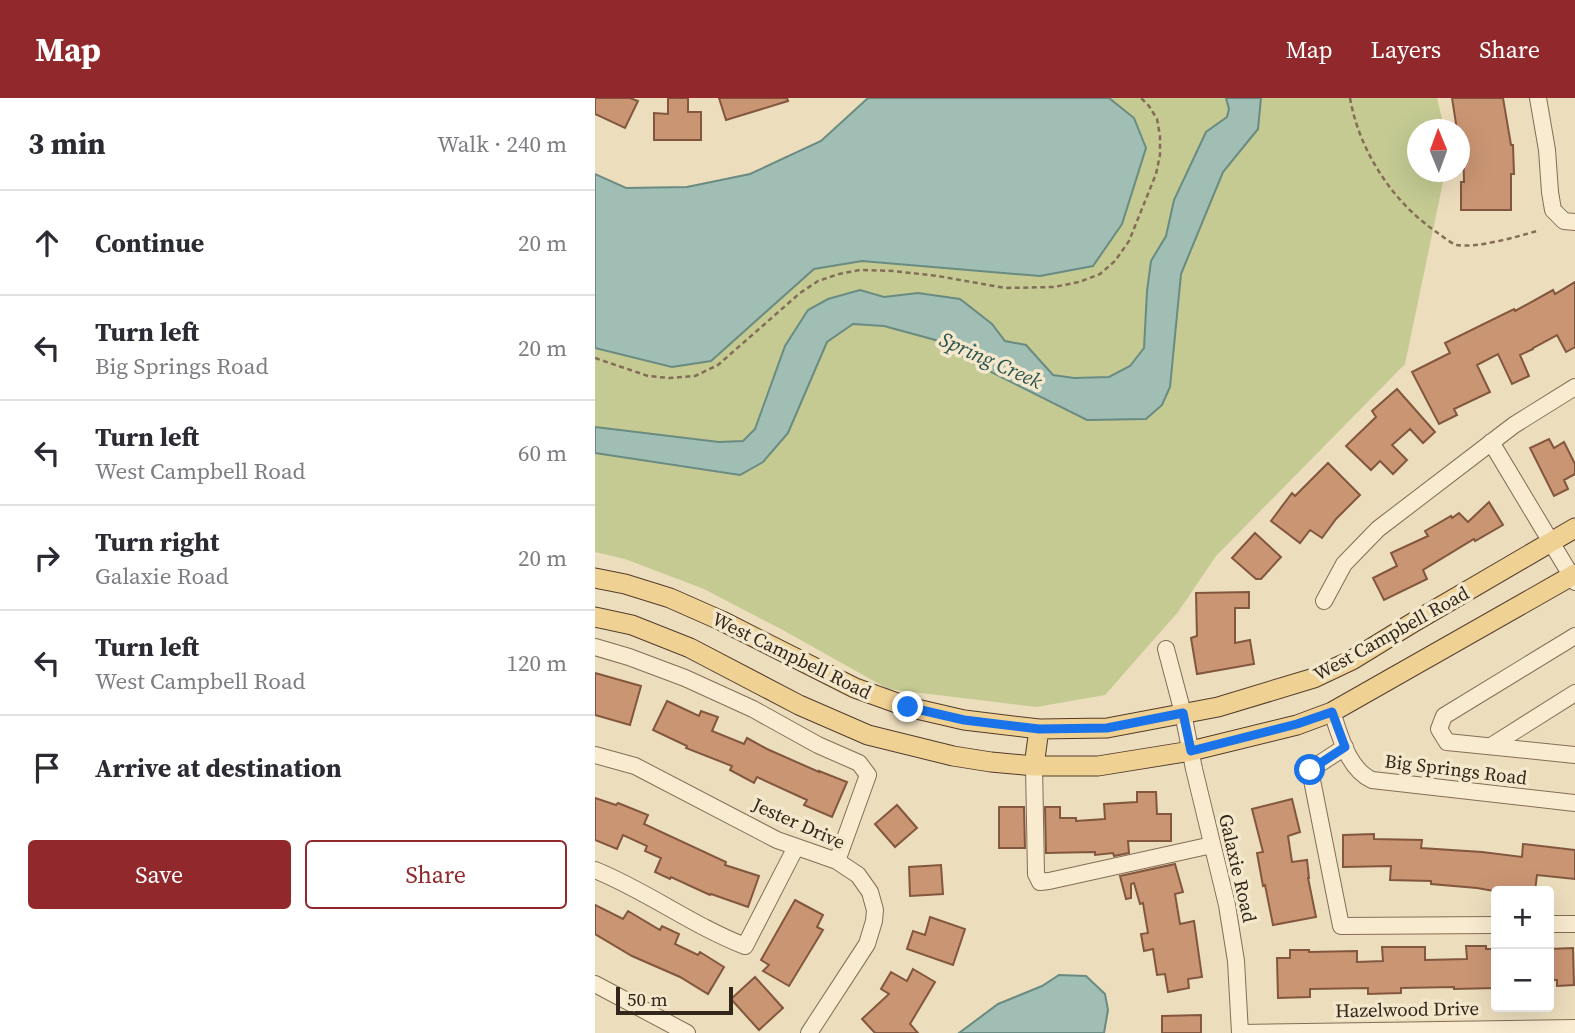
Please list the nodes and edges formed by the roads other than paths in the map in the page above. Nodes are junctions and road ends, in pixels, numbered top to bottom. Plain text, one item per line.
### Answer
1 (1538, 98) edge
2 (1570, 221) edge
3 (1575, 387) edge
4 (1491, 442) junction
5 (1575, 528) edge
6 (1552, 542) junction
7 (595, 578) edge
8 (1574, 578) edge
9 (1324, 601) dead end
10 (595, 617) edge
11 (1575, 636) edge
12 (595, 648) edge
13 (1166, 649) dead end
14 (1575, 692) edge
15 (1332, 712) junction
16 (1183, 713) junction
17 (1039, 729) junction
18 (1491, 746) junction
19 (1345, 747) junction
20 (1191, 751) junction
21 (595, 755) edge
22 (1575, 755) edge
23 (1034, 766) junction
24 (1575, 803) edge
25 (1212, 845) junction
26 (796, 847) junction
27 (837, 861) junction
28 (595, 870) edge
29 (1554, 924) edge
30 (1575, 924) edge
31 (1491, 925) edge
32 (595, 984) edge
33 (1575, 1028) edge
34 (687, 1033) edge
35 (809, 1033) edge
36 (1240, 1033) edge

1 - 2 street
3 - 4 street
4 - 6 street
4 - 9 street
5 - 6 main road, West Campbell Road
6 - 8 street
6 - 16 main road, West Campbell Road
7 - 17 main road, West Campbell Road
8 - 15 main road, West Campbell Road
10 - 23 main road, West Campbell Road
11 - 18 street
12 - 27 street
13 - 16 street, Galaxie Road
14 - 18 street
15 - 19 street, Big Springs Road
15 - 20 main road, West Campbell Road
16 - 17 main road, West Campbell Road
16 - 20 street, Galaxie Road
17 - 23 main road
18 - 22 street
19 - 24 street, Big Springs Road
19 - 31 street
20 - 23 main road, West Campbell Road
20 - 25 street, Galaxie Road
21 - 26 street, Jester Drive
23 - 25 street
25 - 36 street, Galaxie Road
26 - 27 street, Jester Drive
26 - 28 street
27 - 35 street, Jester Drive
29 - 30 street
32 - 34 street
33 - 36 street, Hazelwood Drive

